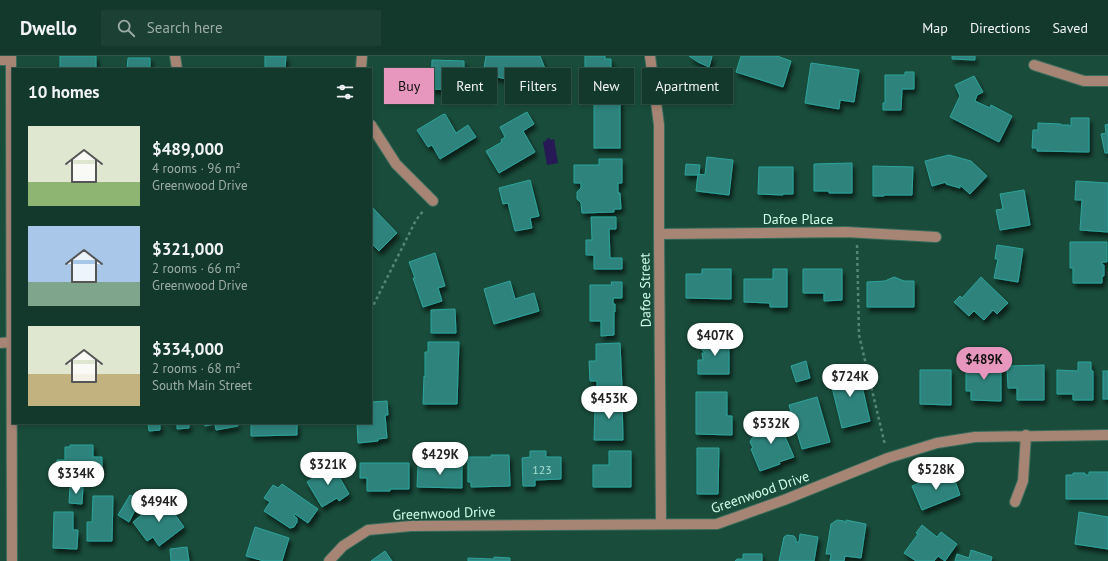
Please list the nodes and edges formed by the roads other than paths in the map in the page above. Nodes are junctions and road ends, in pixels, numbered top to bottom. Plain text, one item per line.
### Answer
1 (175, 56) edge
2 (362, 56) edge
3 (650, 56) edge
4 (11, 58) edge
5 (0, 60) edge
6 (1034, 65) dead end
7 (178, 68) edge
8 (361, 68) edge
9 (1108, 81) edge
10 (372, 127) edge
11 (433, 201) road end
12 (659, 234) junction
13 (936, 237) dead end
14 (12, 342) edge
15 (0, 343) edge
16 (1026, 435) junction
17 (1108, 435) edge
18 (1015, 502) dead end
19 (661, 524) junction
20 (12, 561) edge
21 (329, 561) edge

1 - 7 street
2 - 8 street
3 - 12 street, Dafoe Street
4 - 5 street
4 - 14 street
6 - 9 street
10 - 11 street
12 - 13 street, Dafoe Place
12 - 19 street, Dafoe Street
14 - 15 street
14 - 20 street
16 - 17 street, Greenwood Drive
16 - 18 street
16 - 19 street, Greenwood Drive
19 - 21 street, Greenwood Drive

